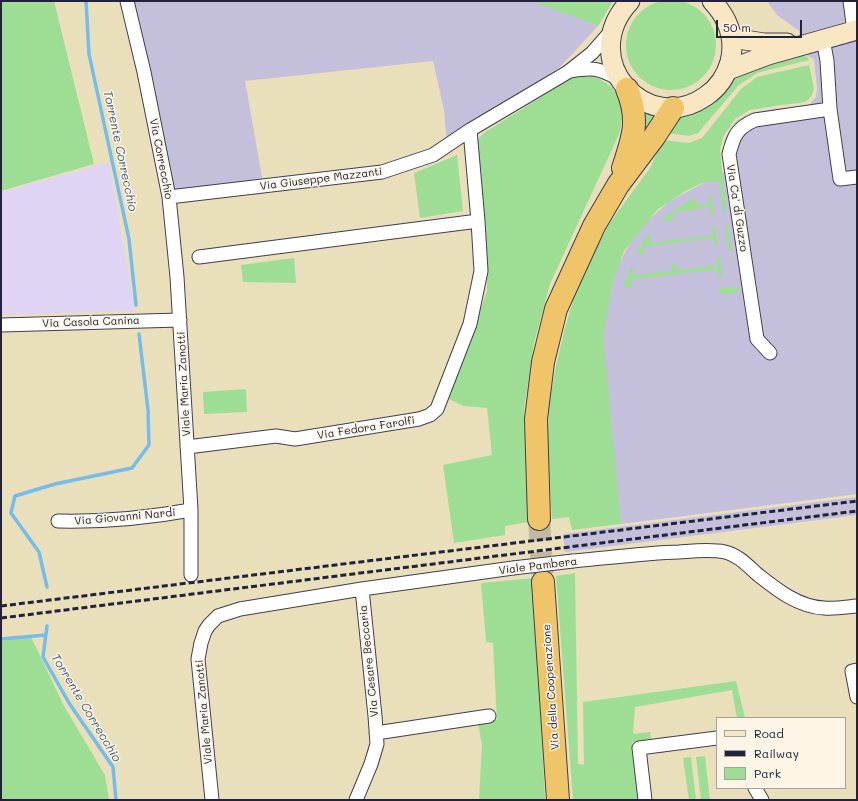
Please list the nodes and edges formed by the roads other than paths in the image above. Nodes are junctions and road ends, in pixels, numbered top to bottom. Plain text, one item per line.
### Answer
1 (127, 1) edge
2 (630, 1) edge
3 (712, 1) edge
4 (850, 1) edge
5 (612, 29) junction
6 (856, 30) edge
7 (732, 38) junction
8 (817, 40) junction
9 (728, 70) junction
10 (568, 72) junction
11 (623, 84) junction
12 (673, 108) junction
13 (830, 109) junction
14 (470, 130) junction
15 (857, 177) edge
16 (618, 185) junction
17 (170, 197) junction
18 (478, 220) junction
19 (199, 257) dead end
20 (180, 320) junction
21 (1, 325) edge
22 (770, 353) dead end
23 (289, 437) joint
24 (187, 447) junction
25 (191, 510) junction
26 (539, 519) tunnel mouth
27 (58, 521) dead end
28 (191, 575) dead end
29 (543, 582) tunnel mouth
30 (362, 589) junction
31 (857, 606) edge
32 (209, 625) joint
33 (857, 670) edge
34 (857, 697) edge
35 (489, 716) dead end
36 (376, 733) junction
37 (716, 738) edge
38 (755, 789) edge
39 (559, 798) edge
40 (212, 800) edge
41 (356, 800) edge
42 (645, 800) edge
43 (762, 800) edge

1 - 17 street, Via Correcchio
2 - 5 main road
3 - 7 main road
4 - 6 street
5 - 10 street, Via Giuseppe Mazzanti
5 - 11 main road
6 - 8 main road
7 - 8 main road
7 - 9 main road
8 - 9 main road
8 - 13 street
9 - 12 main road
10 - 11 street, Via Giuseppe Mazzanti
10 - 14 street, Via Giuseppe Mazzanti
11 - 12 main road
11 - 16 highway
12 - 16 highway
13 - 15 street
13 - 22 street, Via Ca' di Guzzo
14 - 17 street, Via Giuseppe Mazzanti
14 - 18 street, Via Fedora Farolfi
16 - 26 highway
17 - 20 street, Via Correcchio
18 - 19 street
18 - 23 street, Via Fedora Farolfi
20 - 21 street, Via Casola Canina
20 - 24 street, Viale Maria Zanotti
23 - 24 street, Viale Maria Zanotti
24 - 25 street, Viale Maria Zanotti
25 - 27 street, Via Giovanni Nardi
25 - 28 street, Viale Maria Zanotti
29 - 39 highway, Via della Cooperazione
30 - 31 street, Viale Pambera, bridge
30 - 32 street, Viale Pambera
30 - 36 street, Via Cesare Beccaria
32 - 40 street, Viale Maria Zanotti
33 - 34 street
35 - 36 street, Via Cesare Beccaria
36 - 41 street, Via Cesare Beccaria
37 - 42 street
38 - 43 street

